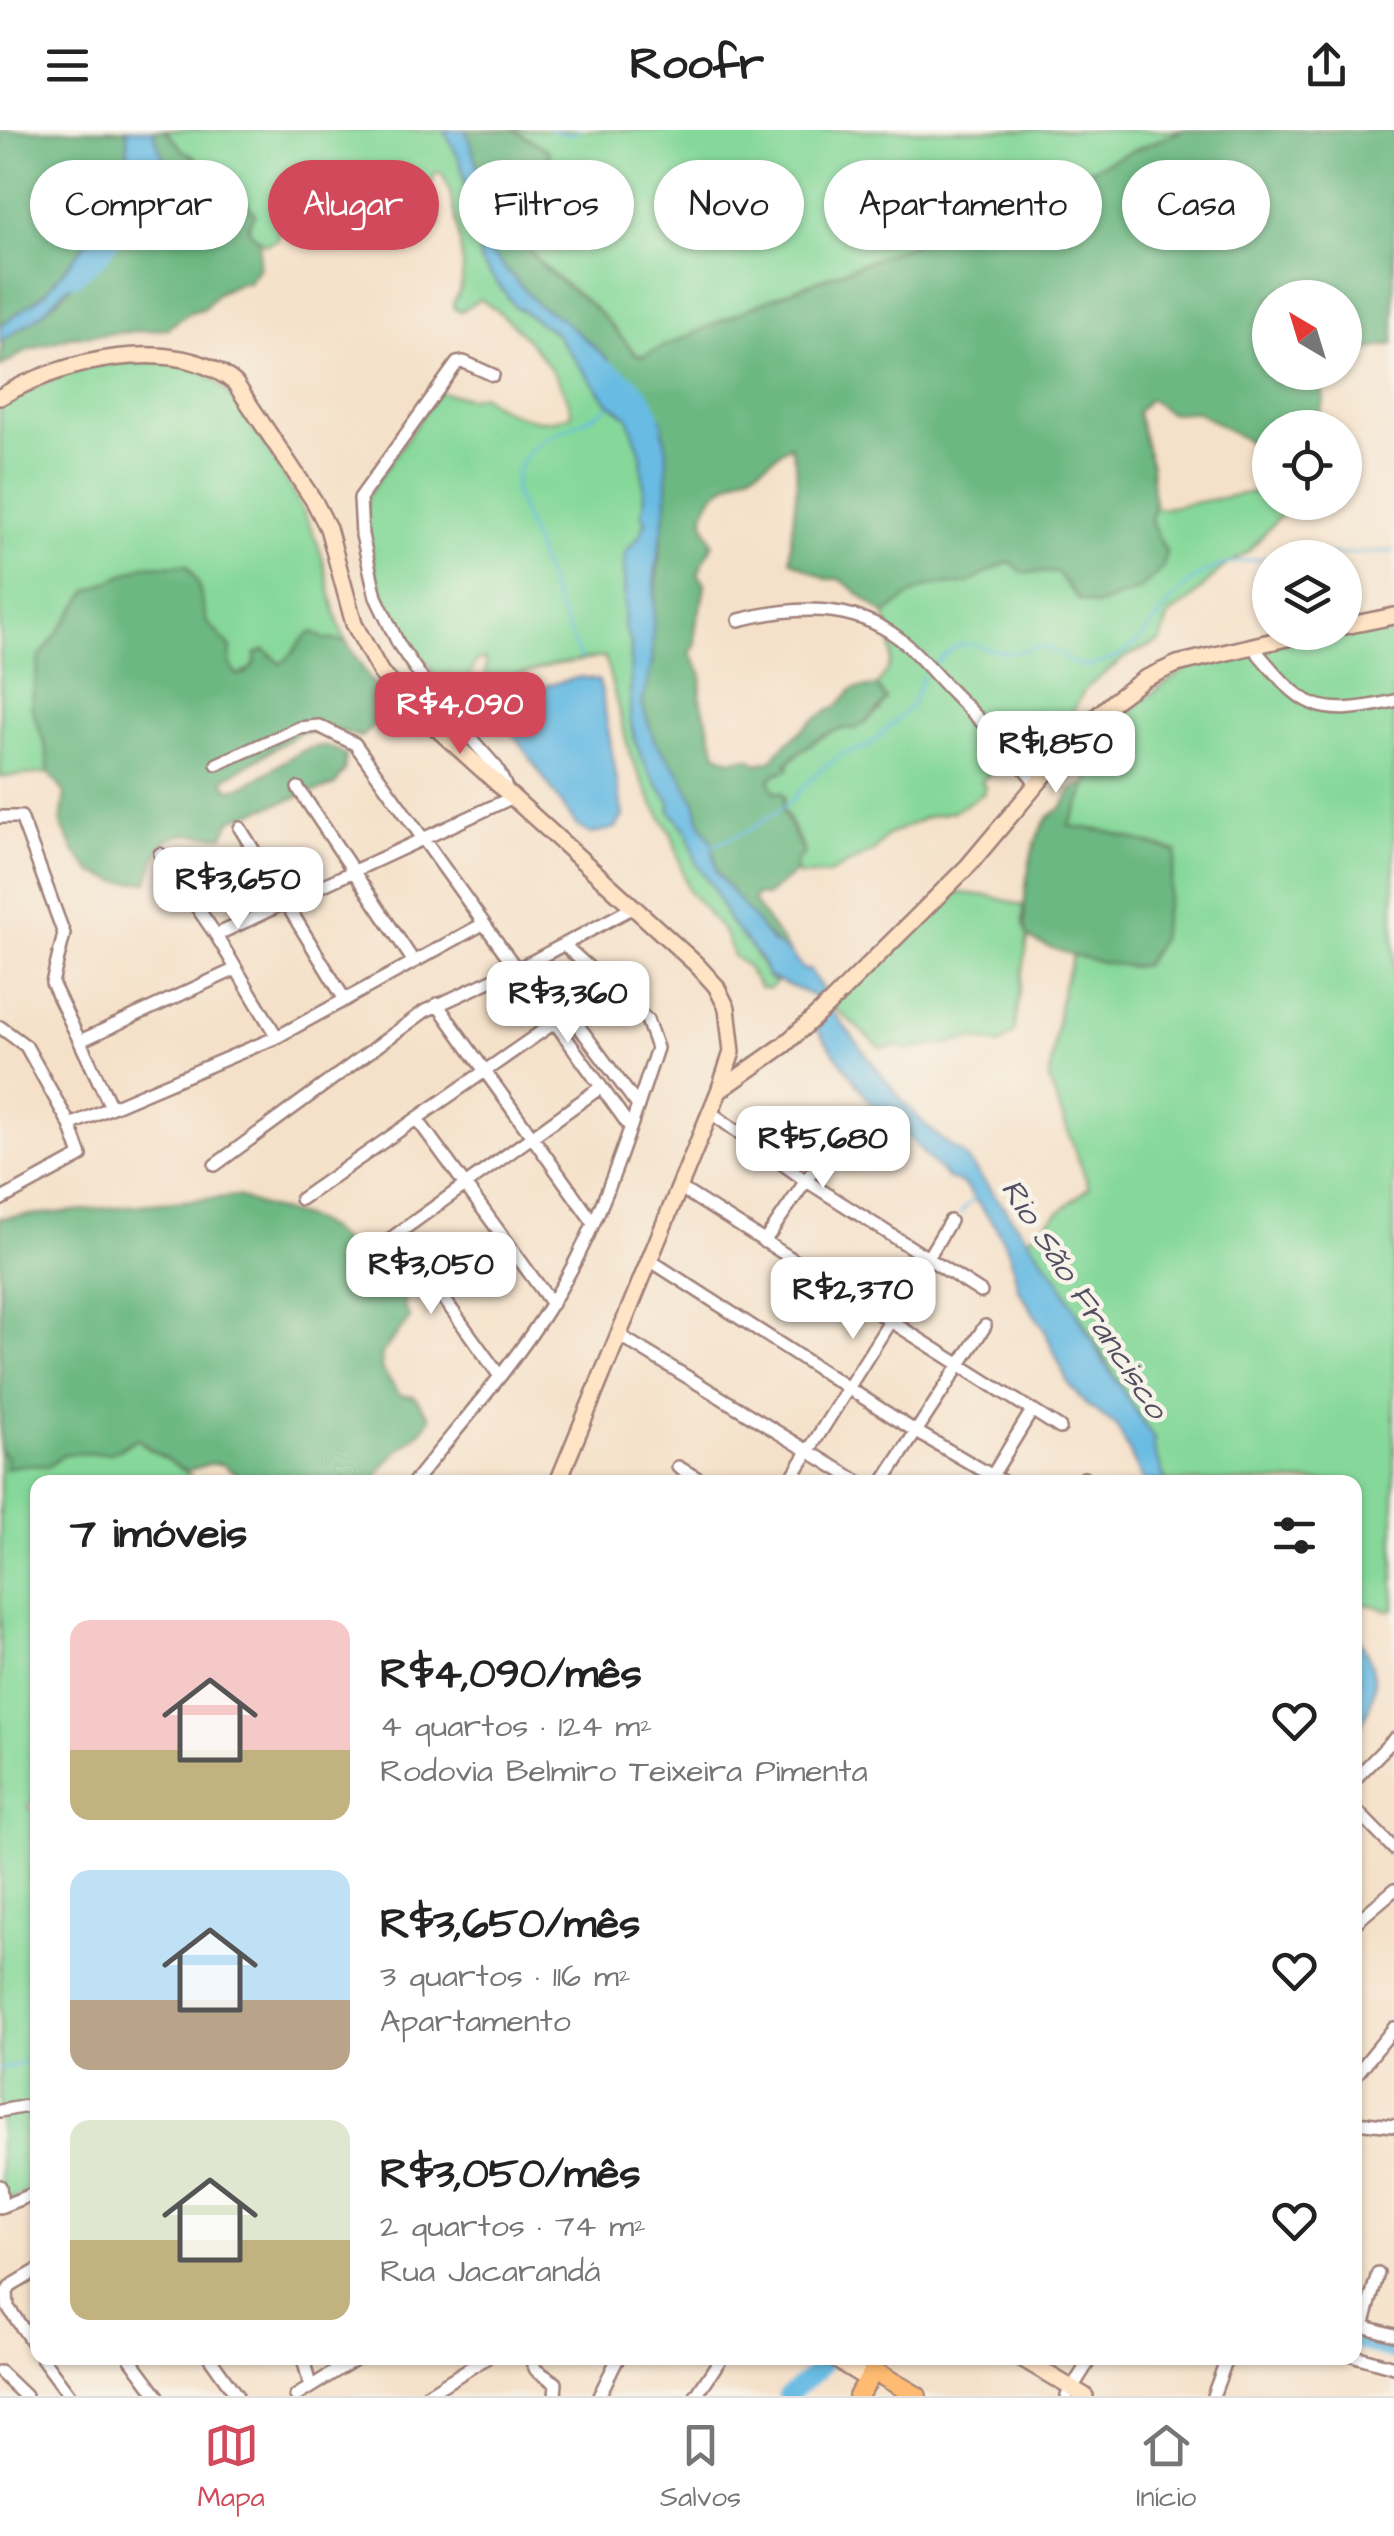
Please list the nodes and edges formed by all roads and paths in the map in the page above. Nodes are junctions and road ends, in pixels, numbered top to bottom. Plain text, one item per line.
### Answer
1 (493, 374) dead end
2 (0, 397) edge
3 (1394, 616) edge
4 (739, 620) dead end
5 (1362, 623) edge
6 (1252, 645) edge
7 (1256, 650) edge
8 (436, 699) junction
9 (1394, 701) edge
10 (421, 714) junction
11 (217, 764) dead end
12 (1038, 784) junction
13 (298, 788) dead end
14 (512, 798) junction
15 (0, 816) edge
16 (240, 828) dead end
17 (424, 839) junction
18 (160, 854) dead end
19 (355, 870) junction
20 (286, 903) junction
21 (634, 907) junction
22 (483, 924) junction
23 (216, 936) junction
24 (564, 945) junction
25 (414, 962) junction
26 (531, 962) junction
27 (236, 969) junction
28 (514, 969) junction
29 (346, 1000) junction
30 (437, 1004) junction
31 (554, 1023) junction
32 (0, 1027) edge
33 (276, 1037) junction
34 (80, 1040) junction
35 (486, 1072) junction
36 (601, 1087) junction
37 (719, 1090) junction
38 (638, 1106) junction
39 (111, 1107) junction
40 (710, 1112) junction
41 (866, 1118) dead end
42 (416, 1119) junction
43 (70, 1125) junction
44 (630, 1128) junction
45 (533, 1138) junction
46 (215, 1164) dead end
47 (805, 1180) junction
48 (465, 1187) junction
49 (680, 1188) junction
50 (301, 1199) dead end
51 (0, 1200) edge
52 (950, 1220) dead end
53 (593, 1222) junction
54 (397, 1234) junction
55 (764, 1242) junction
56 (927, 1258) junction
57 (648, 1259) junction
58 (361, 1260) dead end
59 (981, 1292) dead end
60 (552, 1304) junction
61 (890, 1324) junction
62 (986, 1326) dead end
63 (617, 1334) junction
64 (958, 1365) junction
65 (499, 1374) junction
66 (848, 1387) junction
67 (1031, 1412) junction
68 (1060, 1428) dead end
69 (915, 1431) junction
70 (809, 1449) junction
71 (678, 1466) dead end
72 (420, 1475) edge
73 (561, 1475) edge
74 (693, 1475) edge
75 (793, 1475) edge
76 (848, 1475) edge
77 (887, 1475) edge
78 (985, 1475) edge
79 (992, 1475) edge
80 (1394, 1739) edge
81 (1362, 1772) edge
82 (1362, 1816) edge
83 (1394, 1850) edge
84 (1394, 1890) edge
85 (1362, 1917) edge
86 (1394, 2028) edge
87 (1394, 2036) edge
88 (1382, 2044) junction
89 (1362, 2068) edge
90 (30, 2106) edge
91 (0, 2112) edge
92 (1362, 2123) edge
93 (1394, 2126) edge
94 (0, 2186) edge
95 (30, 2195) edge
96 (1, 2206) edge
97 (1378, 2272) dead end
98 (30, 2275) edge
99 (1362, 2317) edge
100 (1362, 2326) edge
101 (1394, 2335) edge
102 (30, 2339) edge
103 (1362, 2358) edge
104 (47, 2365) edge
105 (135, 2365) edge
106 (215, 2365) edge
107 (305, 2365) edge
108 (344, 2365) edge
109 (475, 2365) edge
110 (534, 2365) edge
111 (614, 2365) edge
112 (716, 2365) edge
113 (849, 2365) edge
114 (1032, 2365) edge
115 (1088, 2365) edge
116 (1224, 2365) edge
117 (1394, 2367) edge
118 (0, 2372) edge
119 (867, 2382) edge
120 (310, 2386) junction
121 (1075, 2394) edge
122 (25, 2396) edge
123 (70, 2396) edge
124 (158, 2396) edge
125 (237, 2396) edge
126 (296, 2396) edge
127 (425, 2396) edge
128 (555, 2396) edge
129 (599, 2396) edge
130 (696, 2396) edge
131 (895, 2396) edge
132 (917, 2396) edge
133 (1213, 2396) edge

1 - 8 street
2 - 10 main road
3 - 5 main road
4 - 12 street
6 - 12 main road
7 - 9 street
8 - 10 street
8 - 14 street
10 - 14 main road
11 - 17 street
12 - 37 main road
13 - 19 street
14 - 17 street
14 - 21 main road
15 - 34 street
16 - 20 street
17 - 19 street
17 - 22 street
18 - 23 street
19 - 20 street
19 - 25 street
20 - 23 street
20 - 29 street
21 - 24 street
21 - 37 main road
22 - 25 street
22 - 28 street
23 - 27 street
24 - 26 street
24 - 38 street
25 - 29 street
26 - 28 street
26 - 38 street
27 - 33 street
27 - 34 street
28 - 30 street
28 - 31 street
29 - 33 street
30 - 35 street
30 - 46 street
31 - 35 street
31 - 36 street
32 - 43 street
33 - 39 street
34 - 39 street
35 - 42 street
35 - 45 street
36 - 44 street
36 - 45 street
37 - 40 main road
38 - 44 street
39 - 43 street
40 - 47 street
40 - 49 main road
41 - 47 street
42 - 48 street
42 - 50 street
43 - 51 street
44 - 53 street
45 - 48 street
45 - 53 street
47 - 55 street
47 - 56 street
48 - 54 street
48 - 60 street
49 - 55 street
49 - 57 main road
52 - 56 street
53 - 60 street
54 - 58 street
54 - 65 street
55 - 61 street
56 - 59 street
56 - 61 street
57 - 63 main road
57 - 66 street
60 - 65 street
61 - 64 street
61 - 66 street
62 - 64 street
63 - 70 street
63 - 73 main road
64 - 67 street
64 - 69 street
65 - 72 street
66 - 69 street
66 - 70 street
67 - 68 street
67 - 79 street
69 - 77 street
69 - 78 street
70 - 75 street
70 - 76 street
71 - 74 street
80 - 81 street
82 - 83 street
84 - 85 street
86 - 88 street
87 - 88 street
88 - 89 street
90 - 91 street
92 - 93 street
94 - 96 street
95 - 96 street
97 - 99 street
98 - 102 street
100 - 101 street
103 - 117 street
104 - 123 street
105 - 124 street
106 - 125 street
107 - 120 street
108 - 120 street
109 - 127 street
110 - 128 street
111 - 129 street
112 - 130 street
113 - 119 main road
114 - 121 main road
115 - 121 street
116 - 133 street
118 - 122 street
119 - 131 main road
119 - 132 main road
120 - 126 street

